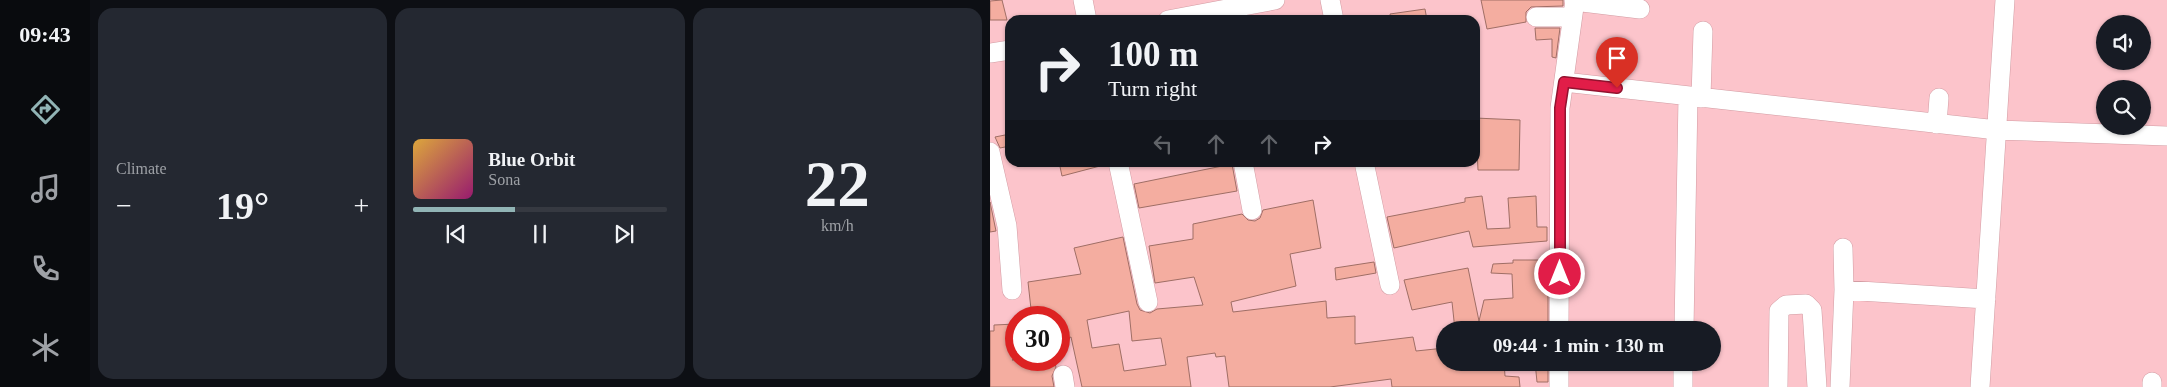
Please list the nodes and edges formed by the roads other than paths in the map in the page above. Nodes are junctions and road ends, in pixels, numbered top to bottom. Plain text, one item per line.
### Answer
1 (1083, 0) edge
2 (1275, 0) edge
3 (1330, 0) edge
4 (2005, 0) edge
5 (1574, 6) edge
6 (1640, 9) dead end
7 (1214, 10) edge
8 (1086, 15) edge
9 (1191, 15) edge
10 (1333, 15) edge
11 (1536, 17) dead end
12 (1703, 31) dead end
13 (1005, 51) edge
14 (990, 53) edge
15 (1564, 82) junction
16 (1694, 97) junction
17 (1938, 112) junction
18 (1977, 116) dead end
19 (1997, 130) junction
20 (2167, 136) edge
21 (991, 157) edge
22 (1119, 167) edge
23 (1244, 167) edge
24 (1365, 167) edge
25 (1252, 210) dead end
26 (1843, 248) dead end
27 (1390, 285) dead end
28 (1012, 290) dead end
29 (1844, 290) junction
30 (1986, 298) junction
31 (1148, 302) dead end
32 (1559, 321) edge
33 (1684, 321) edge
34 (1559, 371) edge
35 (1684, 371) edge
36 (1559, 387) edge
37 (1683, 387) edge
38 (1778, 387) edge
39 (1817, 387) edge
40 (1840, 387) edge
41 (1980, 387) edge

1 - 8 street
2 - 7 street
3 - 10 street
4 - 19 street
5 - 6 street
5 - 11 street
5 - 15 street
7 - 9 street
12 - 16 street
13 - 14 street
15 - 16 street
15 - 32 street
16 - 17 street
16 - 33 street
17 - 18 street
17 - 19 street
19 - 20 street
19 - 30 street
21 - 28 street
22 - 31 street
23 - 25 street
24 - 27 street
26 - 29 street
29 - 30 street
29 - 40 street
30 - 41 street
34 - 36 street
35 - 37 street
38 - 39 street

